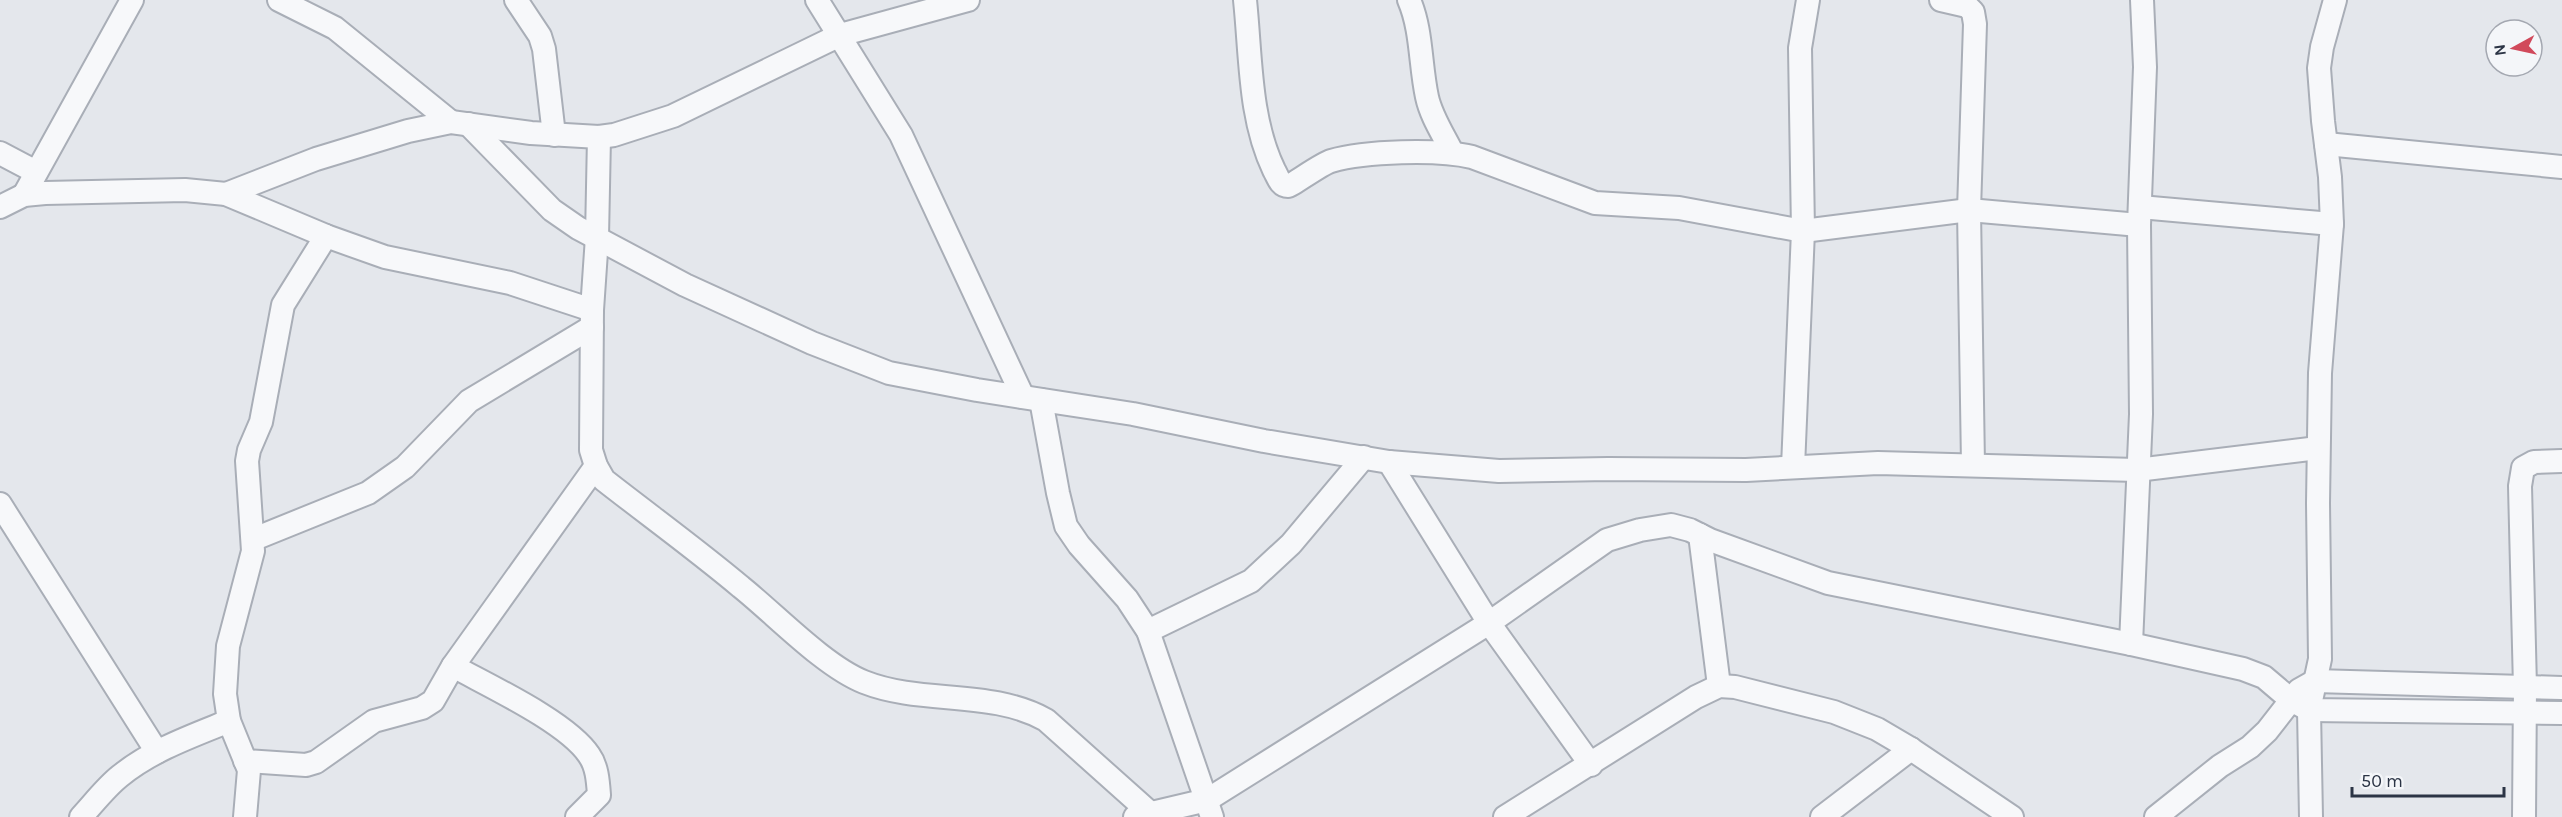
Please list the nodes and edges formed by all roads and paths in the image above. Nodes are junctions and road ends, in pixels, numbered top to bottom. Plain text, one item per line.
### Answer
1 (132, 0) edge
2 (279, 0) edge
3 (516, 0) edge
4 (818, 0) edge
5 (968, 0) edge
6 (1245, 0) edge
7 (1409, 0) edge
8 (1808, 0) edge
9 (1941, 0) edge
10 (2142, 0) edge
11 (2335, 0) edge
12 (840, 35) junction
13 (460, 123) junction
14 (554, 135) junction
15 (599, 137) junction
16 (2326, 144) junction
17 (1452, 152) junction
18 (0, 153) edge
19 (2562, 167) edge
20 (36, 172) junction
21 (226, 194) junction
22 (24, 195) junction
23 (0, 207) edge
24 (1969, 210) junction
25 (2140, 216) junction
26 (2332, 224) junction
27 (1803, 231) junction
28 (326, 236) junction
29 (597, 237) junction
30 (592, 318) junction
31 (1032, 398) junction
32 (2318, 448) junction
33 (1364, 457) junction
34 (2562, 461) edge
35 (1389, 462) junction
36 (1973, 465) junction
37 (596, 466) junction
38 (1793, 467) junction
39 (2137, 470) junction
40 (0, 504) edge
41 (1700, 535) junction
42 (254, 539) junction
43 (1489, 623) junction
44 (1148, 631) junction
45 (2131, 644) junction
46 (453, 666) junction
47 (2315, 681) junction
48 (1719, 686) junction
49 (2525, 687) junction
50 (2562, 687) edge
51 (2300, 705) junction
52 (2524, 713) junction
53 (2562, 714) edge
54 (229, 721) junction
55 (1911, 749) junction
56 (157, 752) junction
57 (245, 761) junction
58 (1591, 765) junction
59 (1210, 809) edge
60 (1142, 815) edge
61 (81, 817) edge
62 (245, 817) edge
63 (577, 817) edge
64 (1505, 817) edge
65 (1822, 817) edge
66 (2012, 817) edge
67 (2156, 817) edge
68 (2311, 817) edge
69 (2524, 817) edge

1 - 20 street
2 - 13 street
3 - 14 street
4 - 12 street
5 - 12 street
6 - 17 street
7 - 17 street
8 - 27 street
9 - 24 street
10 - 25 street
11 - 16 street
12 - 15 street
12 - 31 street
13 - 14 street
13 - 21 street
13 - 29 street
14 - 15 street
15 - 29 street
16 - 19 street
16 - 26 street
17 - 27 street
18 - 20 street
20 - 22 street
21 - 22 street
21 - 28 street
22 - 23 street
24 - 25 street
24 - 27 street
24 - 36 street
25 - 26 street
25 - 39 street
26 - 32 street
27 - 38 street
28 - 30 street
28 - 42 street
29 - 30 street
29 - 31 street
30 - 37 street
30 - 42 street
31 - 33 street
31 - 44 street
32 - 39 street
32 - 47 street
33 - 35 street
33 - 44 street
34 - 49 street
35 - 38 street
35 - 43 street
36 - 38 street
36 - 39 street
37 - 46 street
37 - 60 street
39 - 45 street
40 - 56 street
41 - 43 street
41 - 45 street
41 - 48 street
42 - 54 street
43 - 58 street
43 - 59 street
44 - 59 street
45 - 51 street
46 - 57 street
46 - 63 street
47 - 49 street
47 - 51 street
48 - 55 street
48 - 58 street
49 - 50 street
49 - 52 street
51 - 52 street
51 - 67 street
51 - 68 street
52 - 53 street
52 - 69 street
54 - 56 street
54 - 57 street
55 - 65 street
55 - 66 street
56 - 61 street
57 - 62 street
58 - 64 street
59 - 60 street

